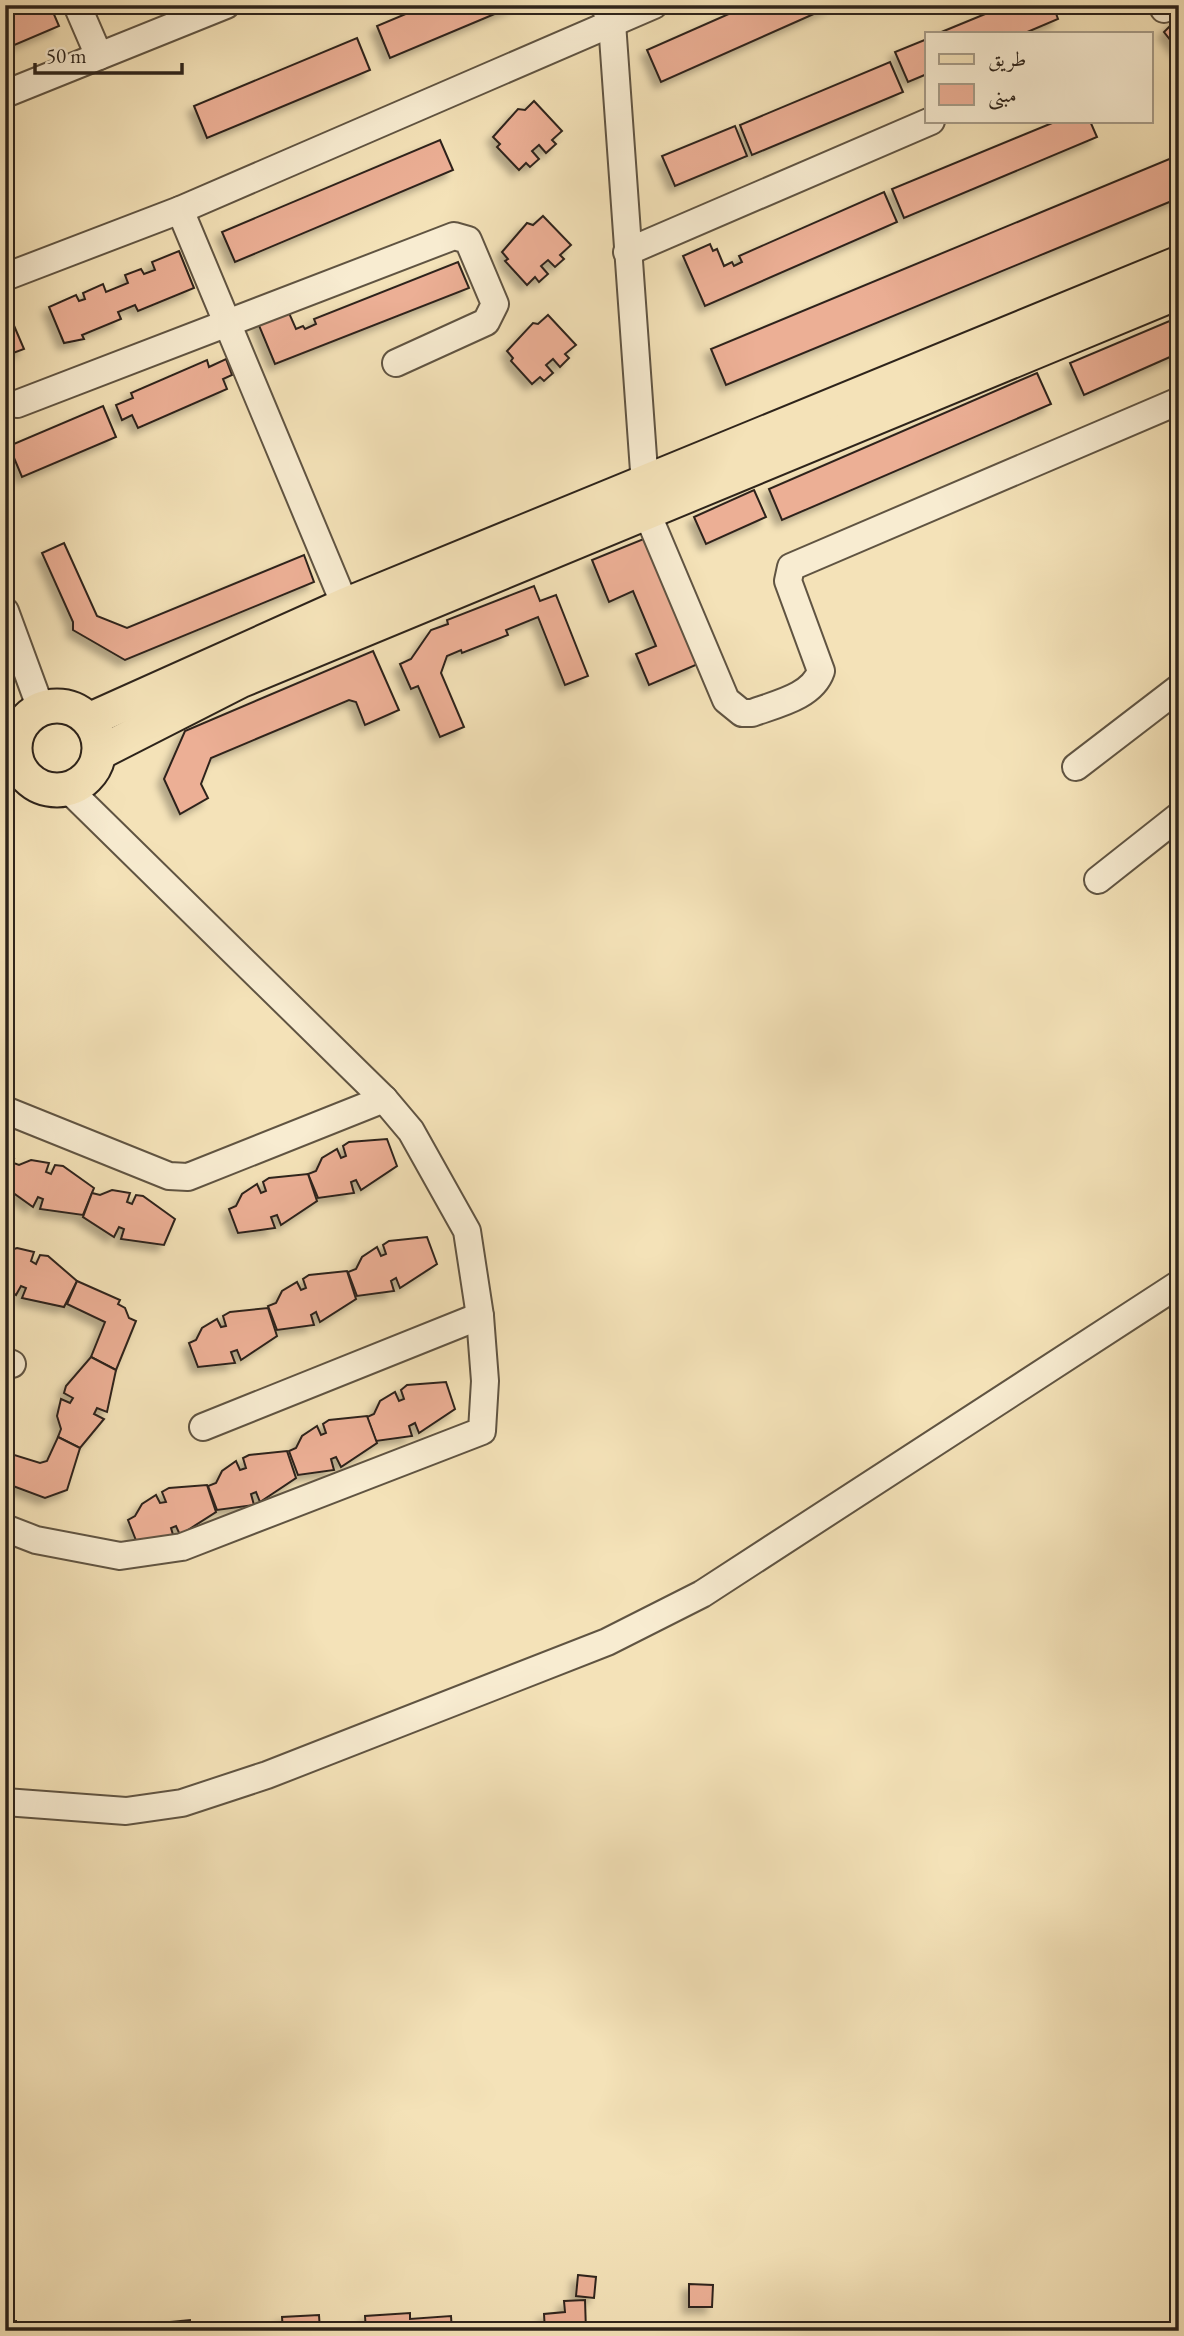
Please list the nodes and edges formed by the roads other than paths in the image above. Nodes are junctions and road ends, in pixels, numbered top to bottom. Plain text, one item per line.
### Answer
1 (77, 5) edge
2 (226, 5) edge
3 (654, 5) edge
4 (608, 14) edge
5 (99, 57) junction
6 (5, 94) edge
7 (928, 122) edge
8 (180, 210) junction
9 (627, 252) junction
10 (1179, 263) edge
11 (5, 277) edge
12 (1179, 292) edge
13 (227, 324) junction
14 (396, 363) dead end
15 (1179, 401) edge
16 (17, 404) dead end
17 (646, 498) junction
18 (345, 605) junction
19 (5, 611) edge
20 (1179, 688) edge
21 (41, 709) junction
22 (89, 720) junction
23 (99, 753) junction
24 (1076, 767) dead end
25 (14, 771) edge
26 (68, 789) junction
27 (1179, 816) edge
28 (1098, 880) dead end
29 (384, 1099) junction
30 (5, 1110) edge
31 (1179, 1284) edge
32 (480, 1316) junction
33 (203, 1427) dead end
34 (5, 1528) edge
35 (5, 1802) edge

1 - 5 street
2 - 5 street
3 - 4 street
4 - 8 street
4 - 9 street
5 - 6 street
7 - 9 street
8 - 11 street
8 - 13 street
9 - 17 street
10 - 17 main road
12 - 17 main road
13 - 14 street
13 - 16 street
13 - 18 street
15 - 17 street
17 - 18 main road
17 - 23 main road
18 - 22 main road
19 - 21 street
20 - 24 street
21 - 22 main road
21 - 25 main road
22 - 23 main road
23 - 26 main road
25 - 26 main road
26 - 29 street
27 - 28 street
29 - 30 street
29 - 32 street
31 - 35 street
32 - 33 street
32 - 34 street

